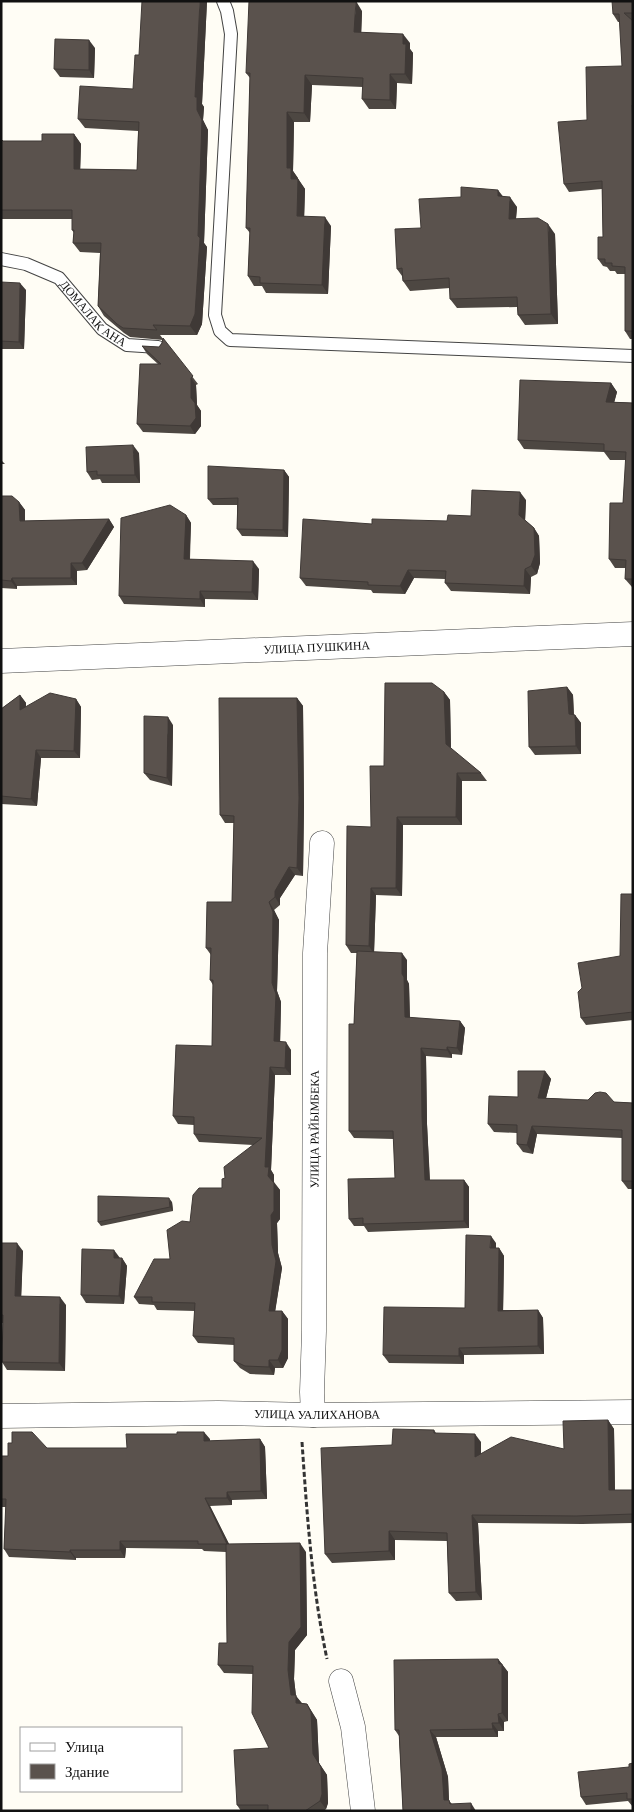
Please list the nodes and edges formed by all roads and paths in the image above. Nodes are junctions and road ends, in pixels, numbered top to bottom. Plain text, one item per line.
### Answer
1 (223, 1) edge
2 (1, 259) edge
3 (161, 347) edge
4 (633, 356) edge
5 (633, 634) edge
6 (1, 661) edge
7 (322, 843) dead end
8 (633, 1412) edge
9 (307, 1414) junction
10 (1, 1416) edge
11 (341, 1680) joint
12 (363, 1811) edge

1 - 4 lane
2 - 3 lane, ДОМАЛАК АНА
5 - 6 street, УЛИЦА ПУШКИНА
7 - 9 street, УЛИЦА РАЙЫМБЕКА
8 - 9 street, УЛИЦА УАЛИХАНОВА
9 - 10 street, УЛИЦА УАЛИХАНОВА
9 - 11 path
11 - 12 street

